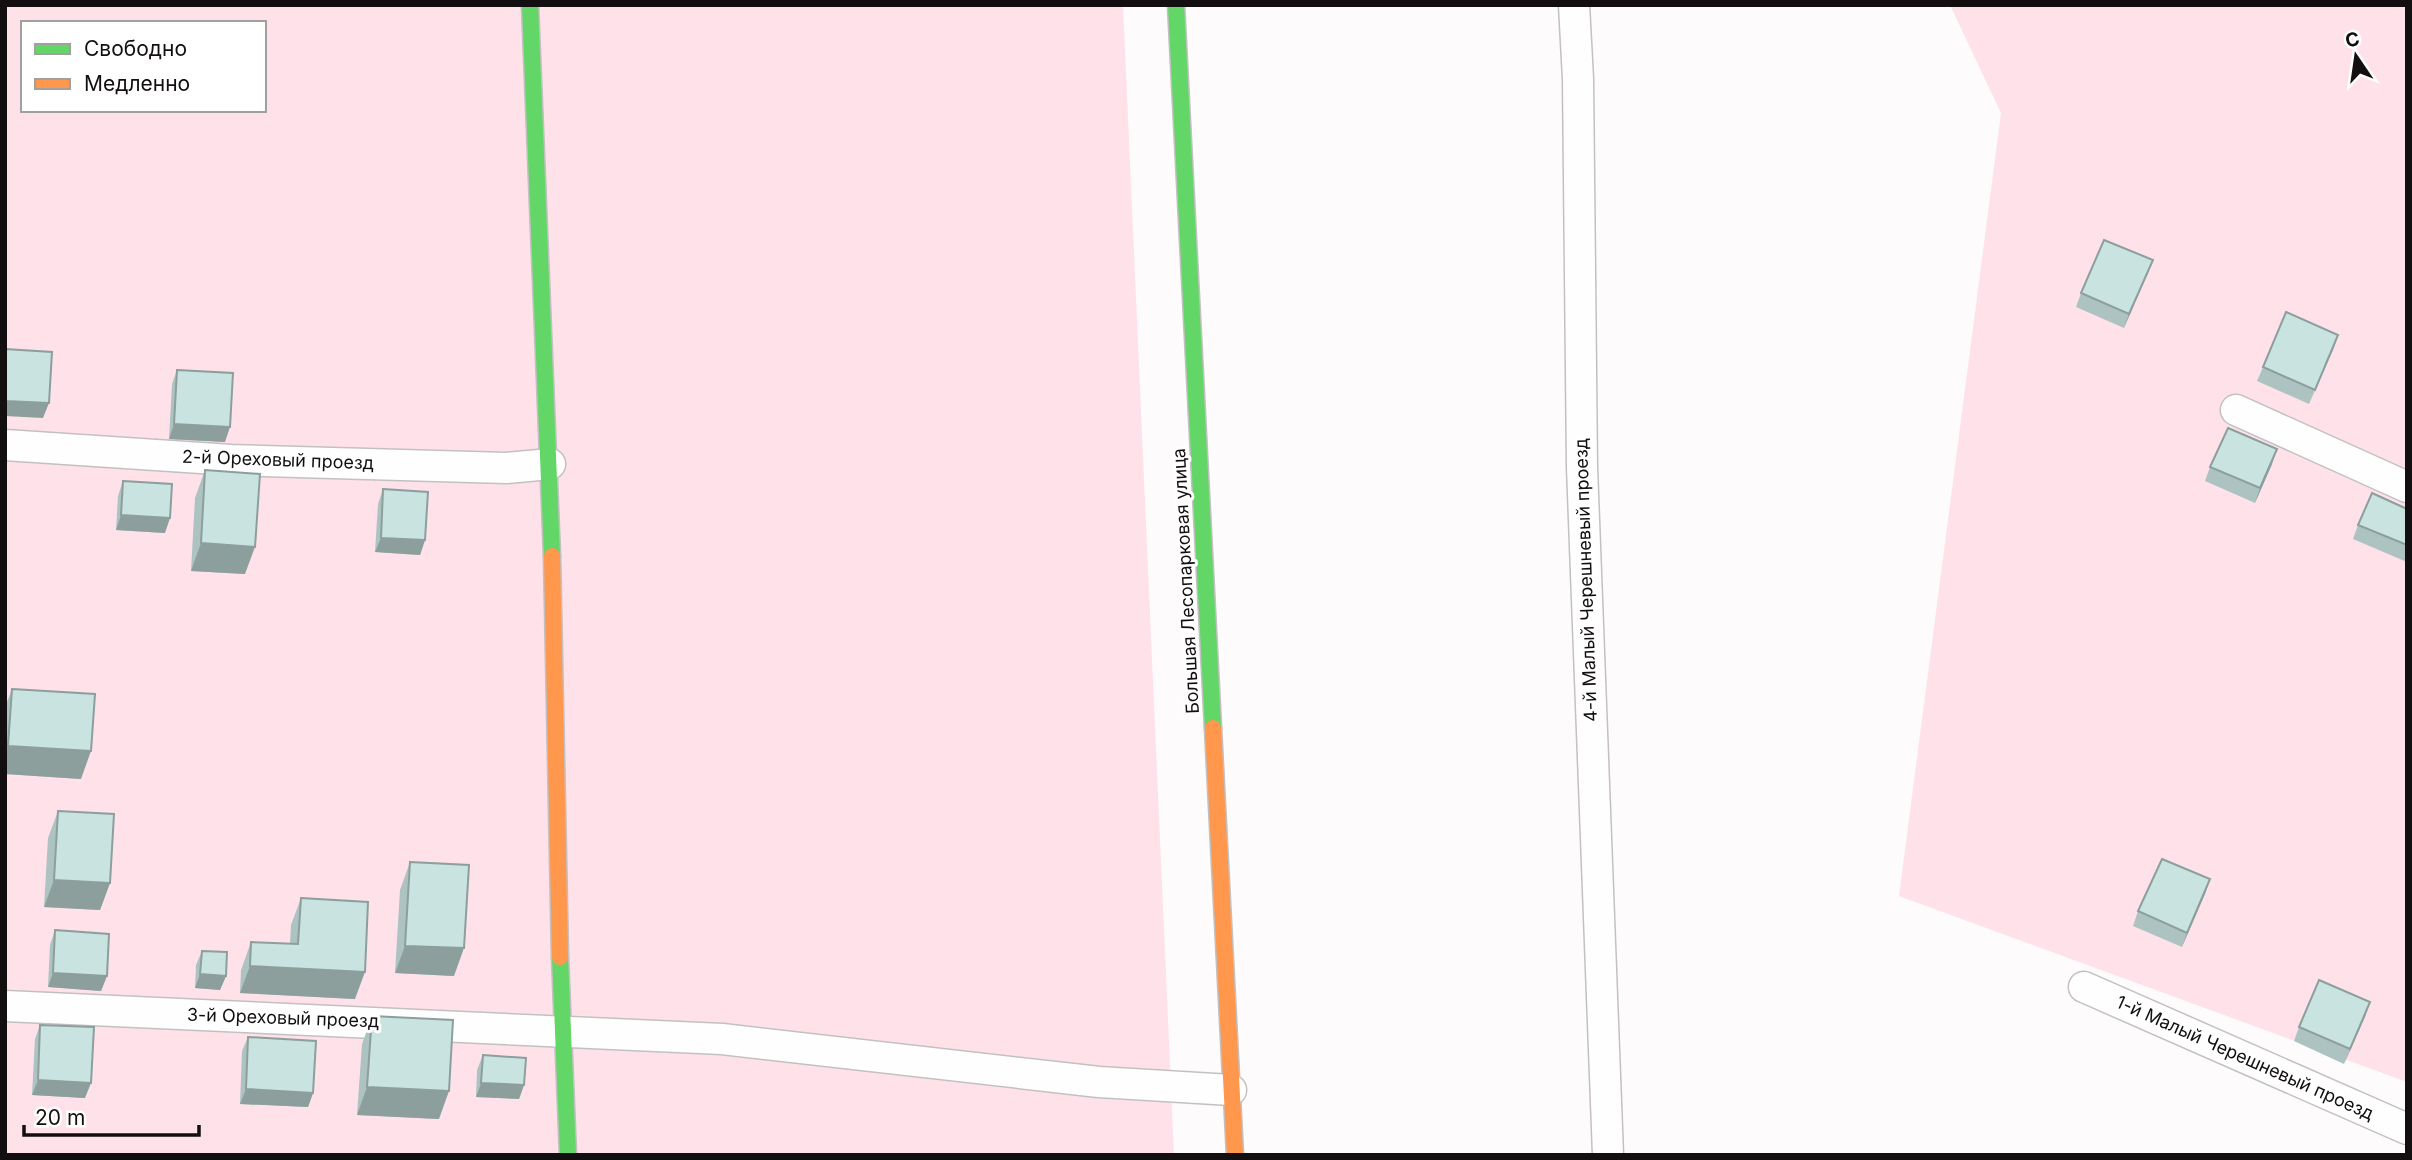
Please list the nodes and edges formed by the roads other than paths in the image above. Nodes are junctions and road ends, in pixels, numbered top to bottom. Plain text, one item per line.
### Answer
1 (530, 5) edge
2 (1176, 5) edge
3 (1574, 5) edge
4 (2236, 410) dead end
5 (5, 445) edge
6 (550, 464) junction
7 (2407, 487) edge
8 (2084, 987) dead end
9 (5, 1006) edge
10 (561, 1030) junction
11 (1231, 1090) junction
12 (2407, 1129) edge
13 (568, 1155) edge
14 (1235, 1155) edge
15 (1608, 1155) edge

1 - 6 street
2 - 11 street, Большая Лесопарковая улица
3 - 15 lane, 4-й Малый Черешневый проезд
4 - 7 lane
5 - 6 lane, 2-й Ореховый проезд
6 - 10 street
8 - 12 lane, 1-й Малый Черешневый проезд
9 - 10 lane, 3-й Ореховый проезд
10 - 11 lane, 3-й Ореховый проезд
10 - 13 street
11 - 14 street, Большая Лесопарковая улица

